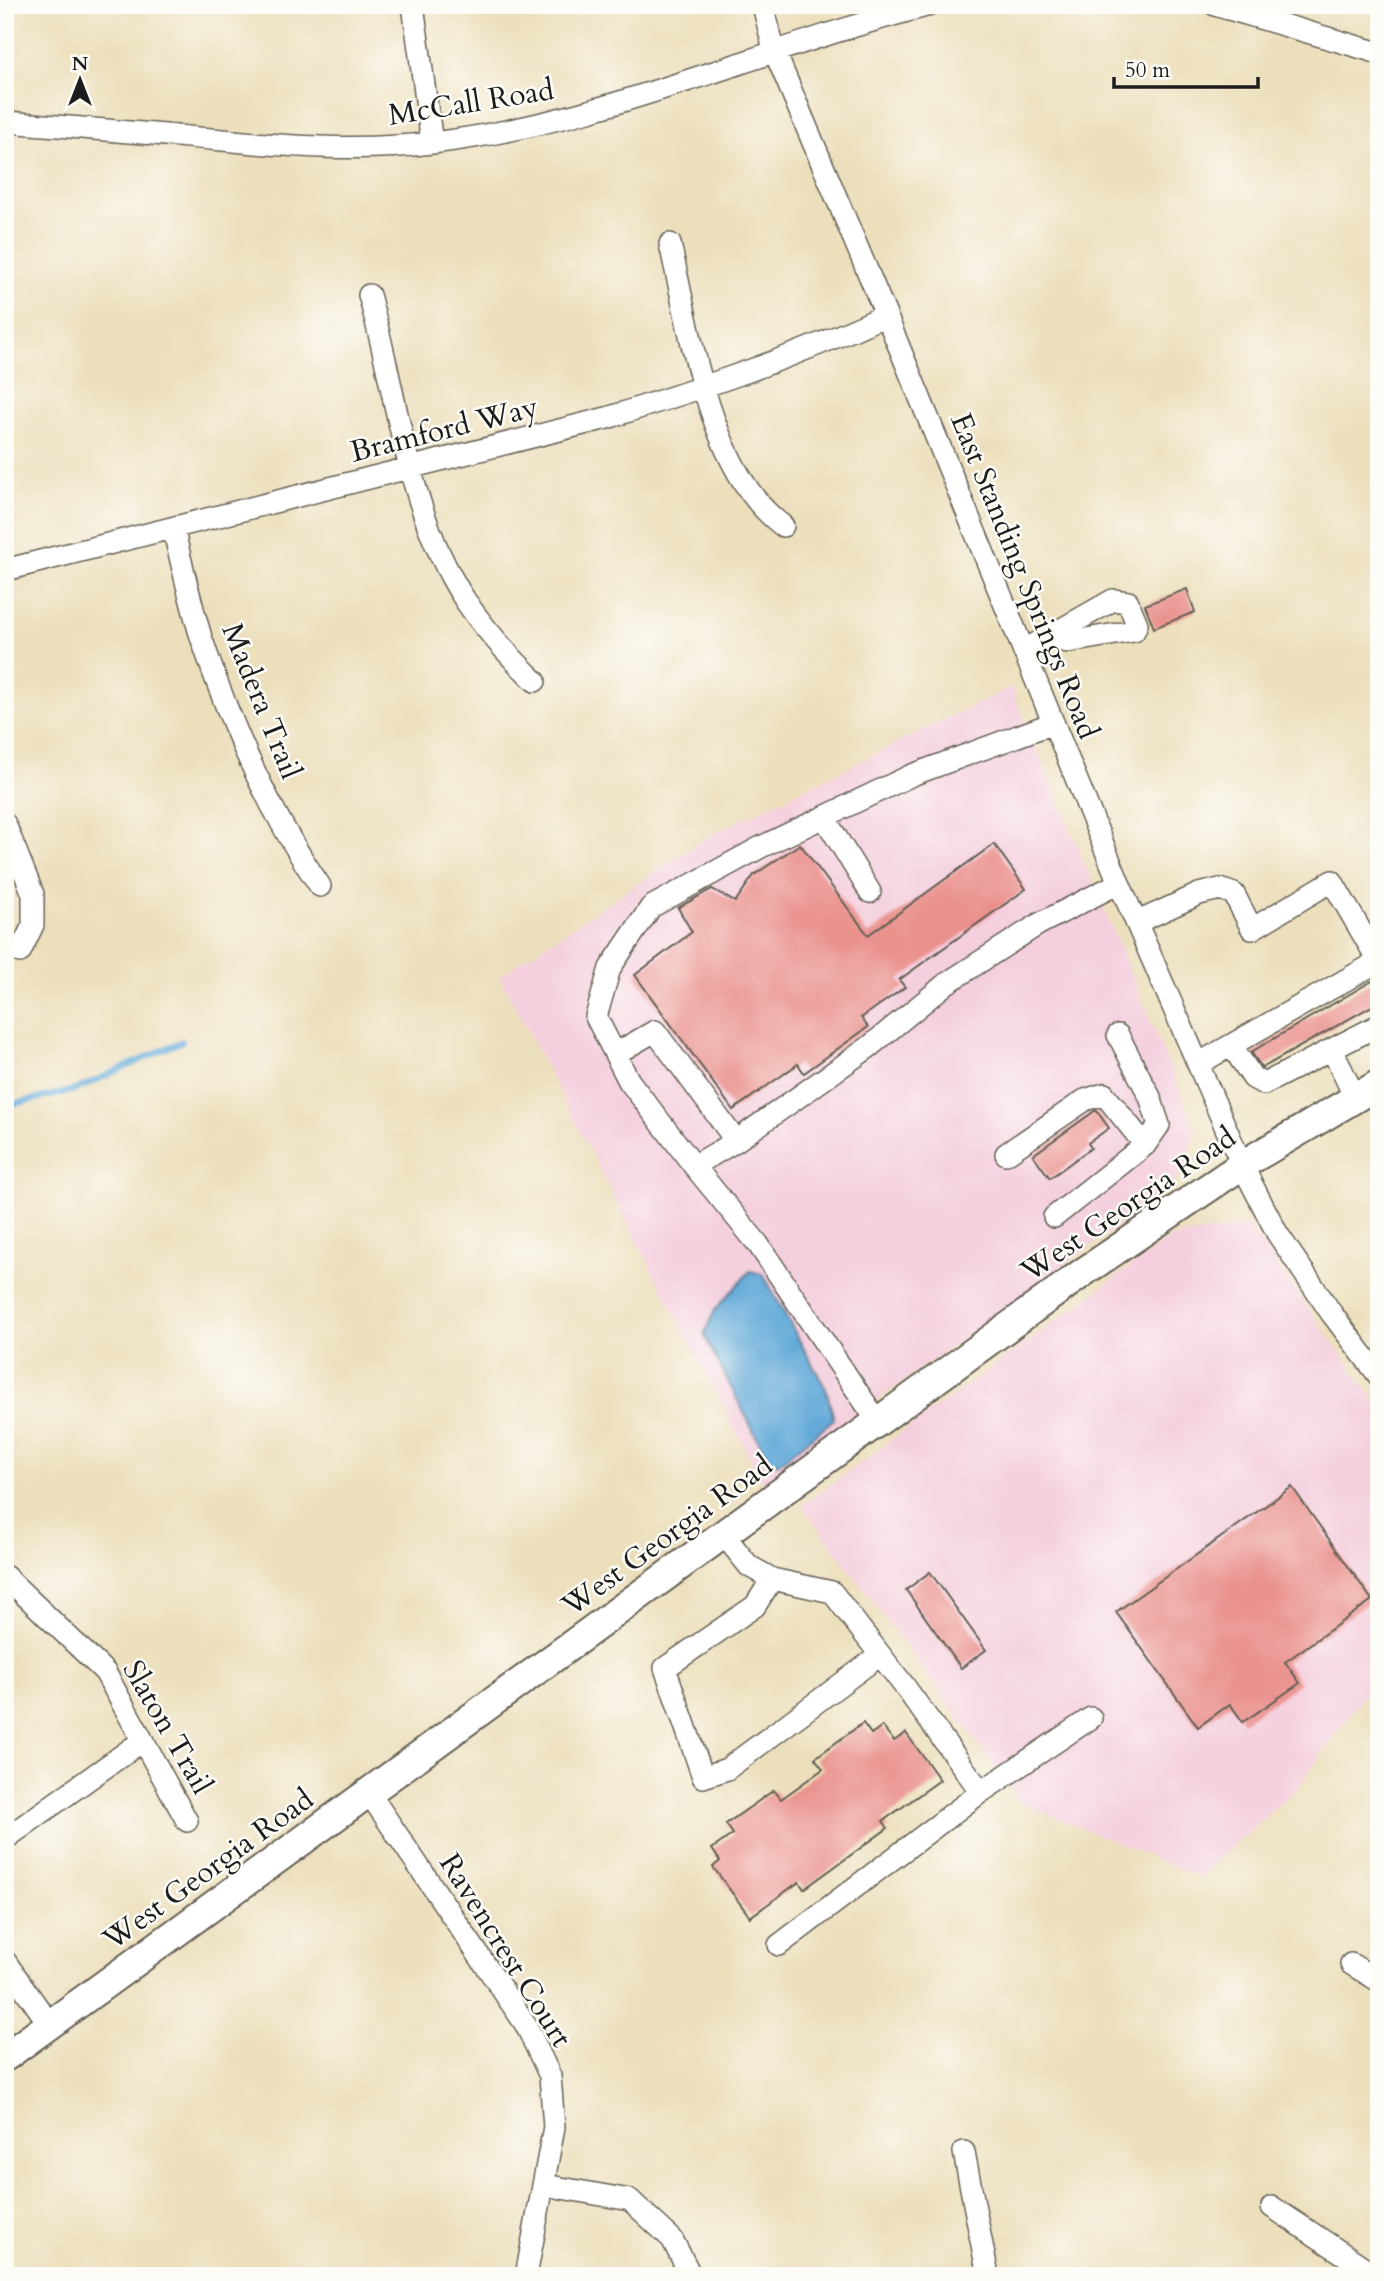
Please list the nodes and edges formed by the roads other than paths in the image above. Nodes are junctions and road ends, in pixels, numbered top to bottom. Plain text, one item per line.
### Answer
1 (413, 5) edge
2 (763, 5) edge
3 (930, 5) edge
4 (1215, 5) edge
5 (774, 50) junction
6 (1379, 53) edge
7 (5, 121) edge
8 (432, 144) junction
9 (670, 244) dead end
10 (369, 295) dead end
11 (886, 315) junction
12 (704, 387) junction
13 (411, 468) junction
14 (783, 526) dead end
15 (173, 528) junction
16 (5, 570) edge
17 (1047, 638) dead end
18 (1025, 650) junction
19 (535, 681) dead end
20 (1053, 723) junction
21 (824, 817) junction
22 (5, 824) edge
23 (1119, 883) junction
24 (320, 886) dead end
25 (870, 892) dead end
26 (1138, 922) junction
27 (20, 952) dead end
28 (1379, 961) edge
29 (1379, 1025) edge
30 (1118, 1035) dead end
31 (1231, 1045) junction
32 (1332, 1049) junction
33 (615, 1054) junction
34 (1198, 1064) junction
35 (1367, 1091) edge
36 (736, 1141) junction
37 (1146, 1145) junction
38 (1006, 1154) dead end
39 (694, 1166) junction
40 (1242, 1166) junction
41 (1054, 1217) dead end
42 (1379, 1376) edge
43 (878, 1422) junction
44 (724, 1535) junction
45 (5, 1576) edge
46 (772, 1579) junction
47 (880, 1655) junction
48 (1091, 1718) dead end
49 (142, 1741) junction
50 (981, 1792) junction
51 (369, 1793) junction
52 (187, 1821) dead end
53 (5, 1839) edge
54 (779, 1945) dead end
55 (5, 1961) edge
56 (1351, 1964) dead end
57 (1379, 1981) edge
58 (50, 2025) junction
59 (5, 2057) edge
60 (964, 2152) dead end
61 (544, 2185) junction
62 (1272, 2207) dead end
63 (526, 2276) edge
64 (691, 2276) edge
65 (988, 2276) edge
66 (1377, 2276) edge

1 - 8 street
2 - 5 street, East Standing Springs Road
3 - 5 street, McCall Road
4 - 6 street
5 - 8 street, McCall Road
5 - 11 street, East Standing Springs Road
7 - 8 street, McCall Road
9 - 12 street
10 - 13 street
11 - 12 street, Bramford Way
11 - 18 street, East Standing Springs Road
12 - 13 street, Bramford Way
12 - 14 street
13 - 15 street, Bramford Way
13 - 19 street
15 - 16 street, Bramford Way
15 - 24 street, Madera Trail
17 - 18 street
18 - 20 street, East Standing Springs Road
20 - 21 street
20 - 23 street, East Standing Springs Road
21 - 25 street
21 - 33 street
22 - 27 street
23 - 26 street, East Standing Springs Road
23 - 36 street
26 - 28 street
26 - 34 street, East Standing Springs Road
28 - 31 street
29 - 32 street
30 - 37 street
31 - 32 street
31 - 34 street
32 - 35 street
33 - 36 street
33 - 39 street
34 - 40 street, East Standing Springs Road
35 - 40 main road, West Georgia Road
36 - 39 street
37 - 38 street
37 - 41 street
39 - 43 street
40 - 42 street, East Standing Springs Road
40 - 43 main road, West Georgia Road
43 - 44 main road, West Georgia Road
44 - 46 street
44 - 51 main road, West Georgia Road
45 - 49 street, Slaton Trail
46 - 47 street
46 - 47 street
47 - 50 street
48 - 50 street
49 - 52 street, Slaton Trail
49 - 53 street
50 - 54 street
51 - 58 main road, West Georgia Road
51 - 61 street, Ravencrest Court
55 - 58 street
56 - 57 street
58 - 59 main road, West Georgia Road
60 - 65 street
61 - 63 street, Ravencrest Court
61 - 64 street
62 - 66 street

